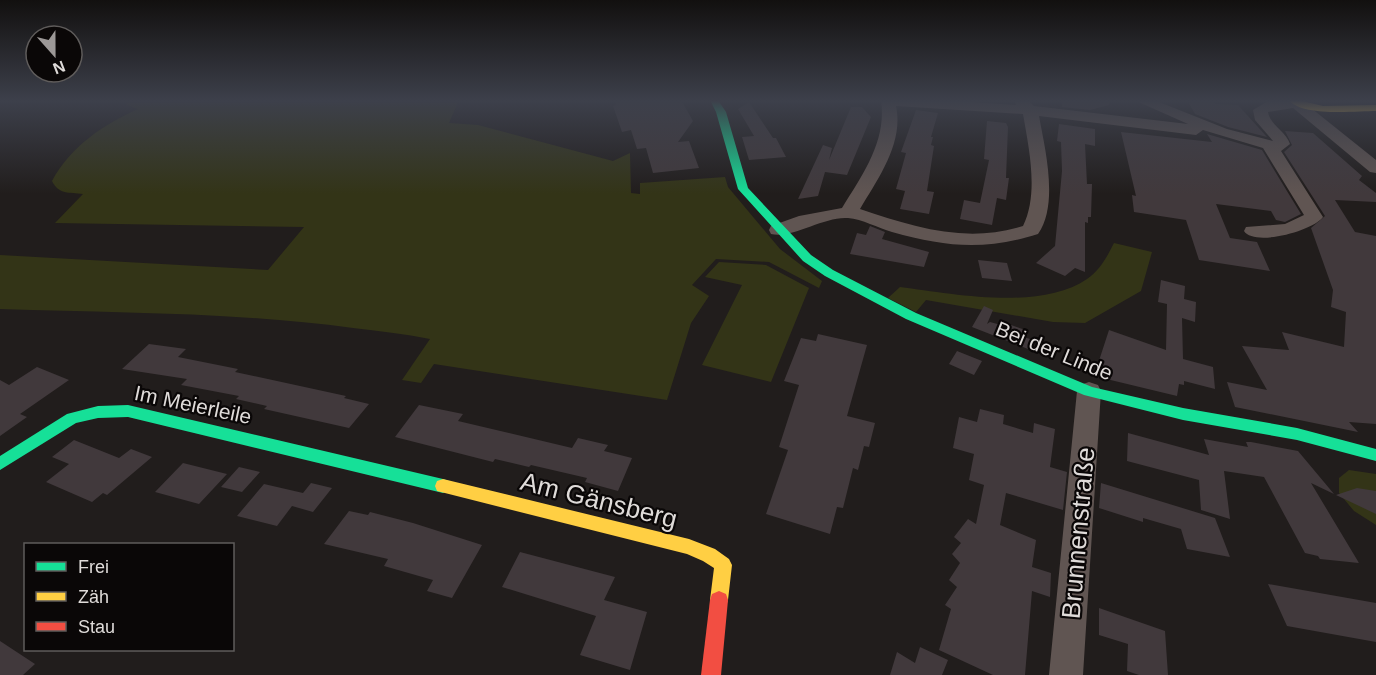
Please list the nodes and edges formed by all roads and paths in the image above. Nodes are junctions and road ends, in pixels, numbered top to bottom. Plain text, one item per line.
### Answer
1 (1330, 131) edge
2 (726, 132) edge
3 (887, 132) edge
4 (1031, 132) edge
5 (1217, 132) edge
6 (1221, 132) joint
7 (1274, 132) edge
8 (1270, 147) junction
9 (1376, 168) edge
10 (849, 212) junction
11 (778, 230) junction
12 (1253, 231) dead end
13 (1089, 391) junction
14 (1376, 455) edge
15 (353, 463) joint
16 (0, 464) edge
17 (711, 675) edge
18 (1066, 675) edge

1 - 9 street
2 - 11 street, Bei der Linde
3 - 10 street
4 - 10 street
5 - 6 street
6 - 8 street
7 - 8 street
8 - 12 street
10 - 11 street
11 - 13 street, Bei der Linde
13 - 14 street, Bei der Linde
13 - 18 street, Brunnenstraße
15 - 16 street, Im Meierleile
15 - 17 street, Am Gänsberg

